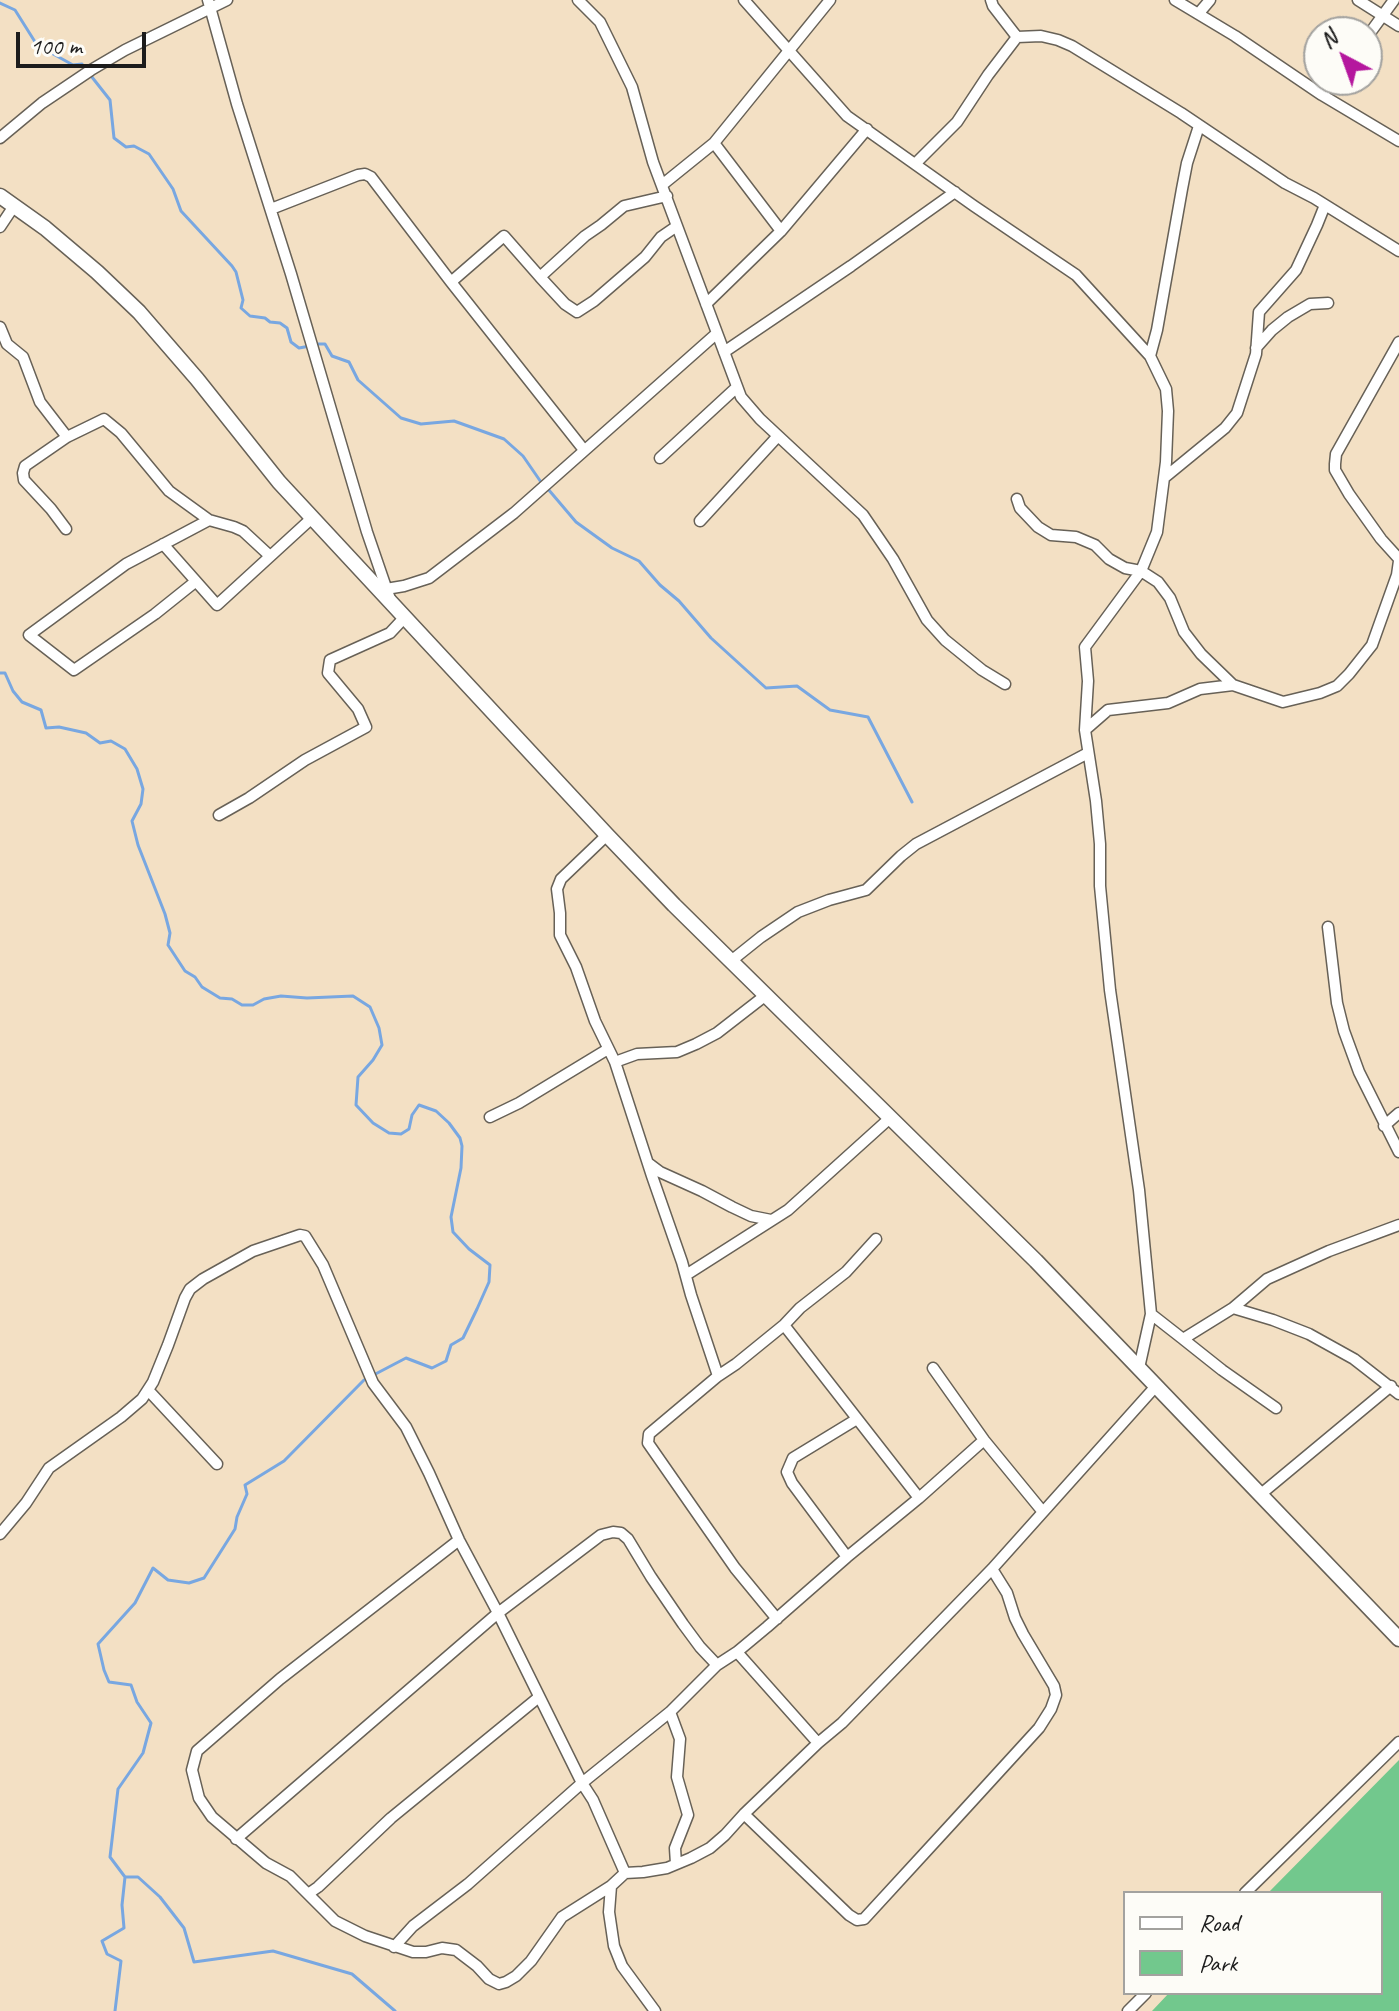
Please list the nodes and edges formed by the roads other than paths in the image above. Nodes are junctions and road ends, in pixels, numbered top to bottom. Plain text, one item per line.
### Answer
1 (227, 0) edge
2 (578, 0) edge
3 (744, 0) edge
4 (830, 0) edge
5 (991, 0) edge
6 (1175, 0) edge
7 (1210, 0) edge
8 (1358, 0) edge
9 (1394, 0) edge
10 (209, 4) edge
11 (1199, 13) junction
12 (1383, 16) junction
13 (1399, 26) edge
14 (1017, 37) junction
15 (788, 50) junction
16 (1303, 82) edge
17 (1324, 96) edge
18 (1199, 126) junction
19 (867, 129) junction
20 (0, 138) edge
21 (1399, 141) edge
22 (714, 143) junction
23 (915, 164) junction
24 (662, 185) junction
25 (955, 192) junction
26 (0, 196) edge
27 (667, 196) junction
28 (1325, 205) junction
29 (14, 206) junction
30 (271, 209) junction
31 (677, 226) junction
32 (0, 227) edge
33 (781, 231) junction
34 (1399, 251) edge
35 (540, 277) junction
36 (451, 282) junction
37 (1328, 303) dead end
38 (706, 304) junction
39 (0, 327) edge
40 (716, 334) junction
41 (1399, 342) edge
42 (1256, 348) junction
43 (724, 352) junction
44 (1150, 356) junction
45 (737, 387) junction
46 (778, 436) junction
47 (67, 437) junction
48 (584, 450) junction
49 (660, 458) dead end
50 (1164, 478) junction
51 (1017, 499) dead end
52 (312, 518) junction
53 (209, 520) junction
54 (700, 521) dead end
55 (66, 529) dead end
56 (163, 544) junction
57 (270, 556) junction
58 (1399, 560) edge
59 (1141, 571) junction
60 (195, 582) junction
61 (386, 589) junction
62 (392, 605) junction
63 (404, 618) junction
64 (1005, 684) dead end
65 (1233, 685) junction
66 (1085, 730) junction
67 (1088, 753) junction
68 (219, 815) dead end
69 (607, 835) junction
70 (1328, 927) dead end
71 (731, 961) junction
72 (766, 995) junction
73 (608, 1049) junction
74 (615, 1062) junction
75 (1399, 1113) edge
76 (490, 1117) dead end
77 (890, 1118) junction
78 (1384, 1126) junction
79 (1399, 1152) edge
80 (648, 1163) junction
81 (771, 1220) junction
82 (1399, 1225) edge
83 (876, 1239) dead end
84 (686, 1275) junction
85 (1233, 1308) junction
86 (1151, 1314) junction
87 (784, 1325) junction
88 (1183, 1339) junction
89 (933, 1368) dead end
90 (1139, 1368) junction
91 (718, 1376) junction
92 (1156, 1386) junction
93 (148, 1390) junction
94 (1395, 1390) edge
95 (1276, 1408) dead end
96 (857, 1419) junction
97 (984, 1440) junction
98 (217, 1464) dead end
99 (1261, 1494) junction
100 (919, 1498) junction
101 (1043, 1512) junction
102 (0, 1534) edge
103 (459, 1540) junction
104 (847, 1557) junction
105 (992, 1569) junction
106 (498, 1613) junction
107 (777, 1619) junction
108 (1399, 1639) edge
109 (737, 1652) junction
110 (717, 1665) junction
111 (539, 1697) junction
112 (670, 1712) junction
113 (1399, 1742) edge
114 (818, 1743) junction
115 (582, 1783) junction
116 (744, 1814) junction
117 (236, 1839) junction
118 (676, 1864) junction
119 (625, 1873) junction
120 (611, 1886) junction
121 (1247, 1891) edge
122 (308, 1894) junction
123 (394, 1947) junction
124 (1144, 1995) edge
125 (655, 2011) edge
126 (1128, 2011) edge

1 - 10 street
2 - 24 street
3 - 15 street
4 - 15 street
5 - 14 street
6 - 11 street
7 - 11 street
8 - 12 street
9 - 12 street
10 - 20 street
10 - 30 street
11 - 16 street
12 - 13 street
14 - 18 street
14 - 23 street
15 - 19 street
15 - 22 street
17 - 21 street
18 - 28 street
18 - 44 street
19 - 23 street
19 - 33 street
22 - 24 street
22 - 33 street
23 - 25 street
24 - 27 street
25 - 43 street
25 - 44 street
26 - 29 main road
27 - 31 street
27 - 35 street
28 - 34 street
28 - 42 street
29 - 32 street
29 - 52 main road
30 - 36 street
30 - 61 street
31 - 35 street
31 - 38 street
33 - 38 street
35 - 36 street
36 - 48 street
37 - 42 street
38 - 40 street
39 - 47 street
40 - 43 street
40 - 48 street
41 - 58 street
42 - 50 street
43 - 45 street
44 - 50 street
45 - 46 street
45 - 49 street
46 - 54 street
46 - 64 street
47 - 53 street
47 - 55 street
48 - 61 street
50 - 59 street
51 - 59 street
52 - 57 street
52 - 62 main road
53 - 56 street
53 - 57 street
56 - 60 street
56 - 60 street
57 - 60 street
58 - 65 street
59 - 65 street
59 - 66 street
61 - 62 street
62 - 63 main road
63 - 68 street
63 - 69 main road
65 - 66 street
66 - 67 street
67 - 71 street
67 - 86 street
69 - 71 main road
69 - 73 street
70 - 78 street
71 - 72 main road
72 - 74 street
72 - 77 main road
73 - 74 street
73 - 76 street
74 - 80 street
75 - 78 street
77 - 81 street
77 - 90 main road
78 - 79 street
80 - 81 street
80 - 84 street
81 - 84 street
82 - 85 street
83 - 87 street
84 - 91 street
85 - 88 street
85 - 94 street
86 - 88 street
86 - 90 street
87 - 91 street
87 - 96 street
88 - 95 street
89 - 97 street
90 - 92 main road
91 - 107 street
92 - 99 main road
92 - 101 street
93 - 98 street
93 - 102 street
93 - 103 street
94 - 99 street
96 - 100 street
96 - 104 street
97 - 100 street
97 - 101 street
99 - 108 main road
100 - 104 street
101 - 105 street
103 - 106 street
103 - 117 street
104 - 107 street
105 - 114 street
105 - 116 street
106 - 110 street
106 - 111 street
106 - 117 street
107 - 109 street
109 - 110 street
109 - 114 street
110 - 112 street
111 - 115 street
111 - 122 street
112 - 115 street
112 - 118 street
113 - 121 street
114 - 116 street
115 - 119 street
115 - 123 street
116 - 118 street
117 - 122 street
118 - 119 street
119 - 120 street
120 - 123 street
120 - 125 street
122 - 123 street
124 - 126 street

